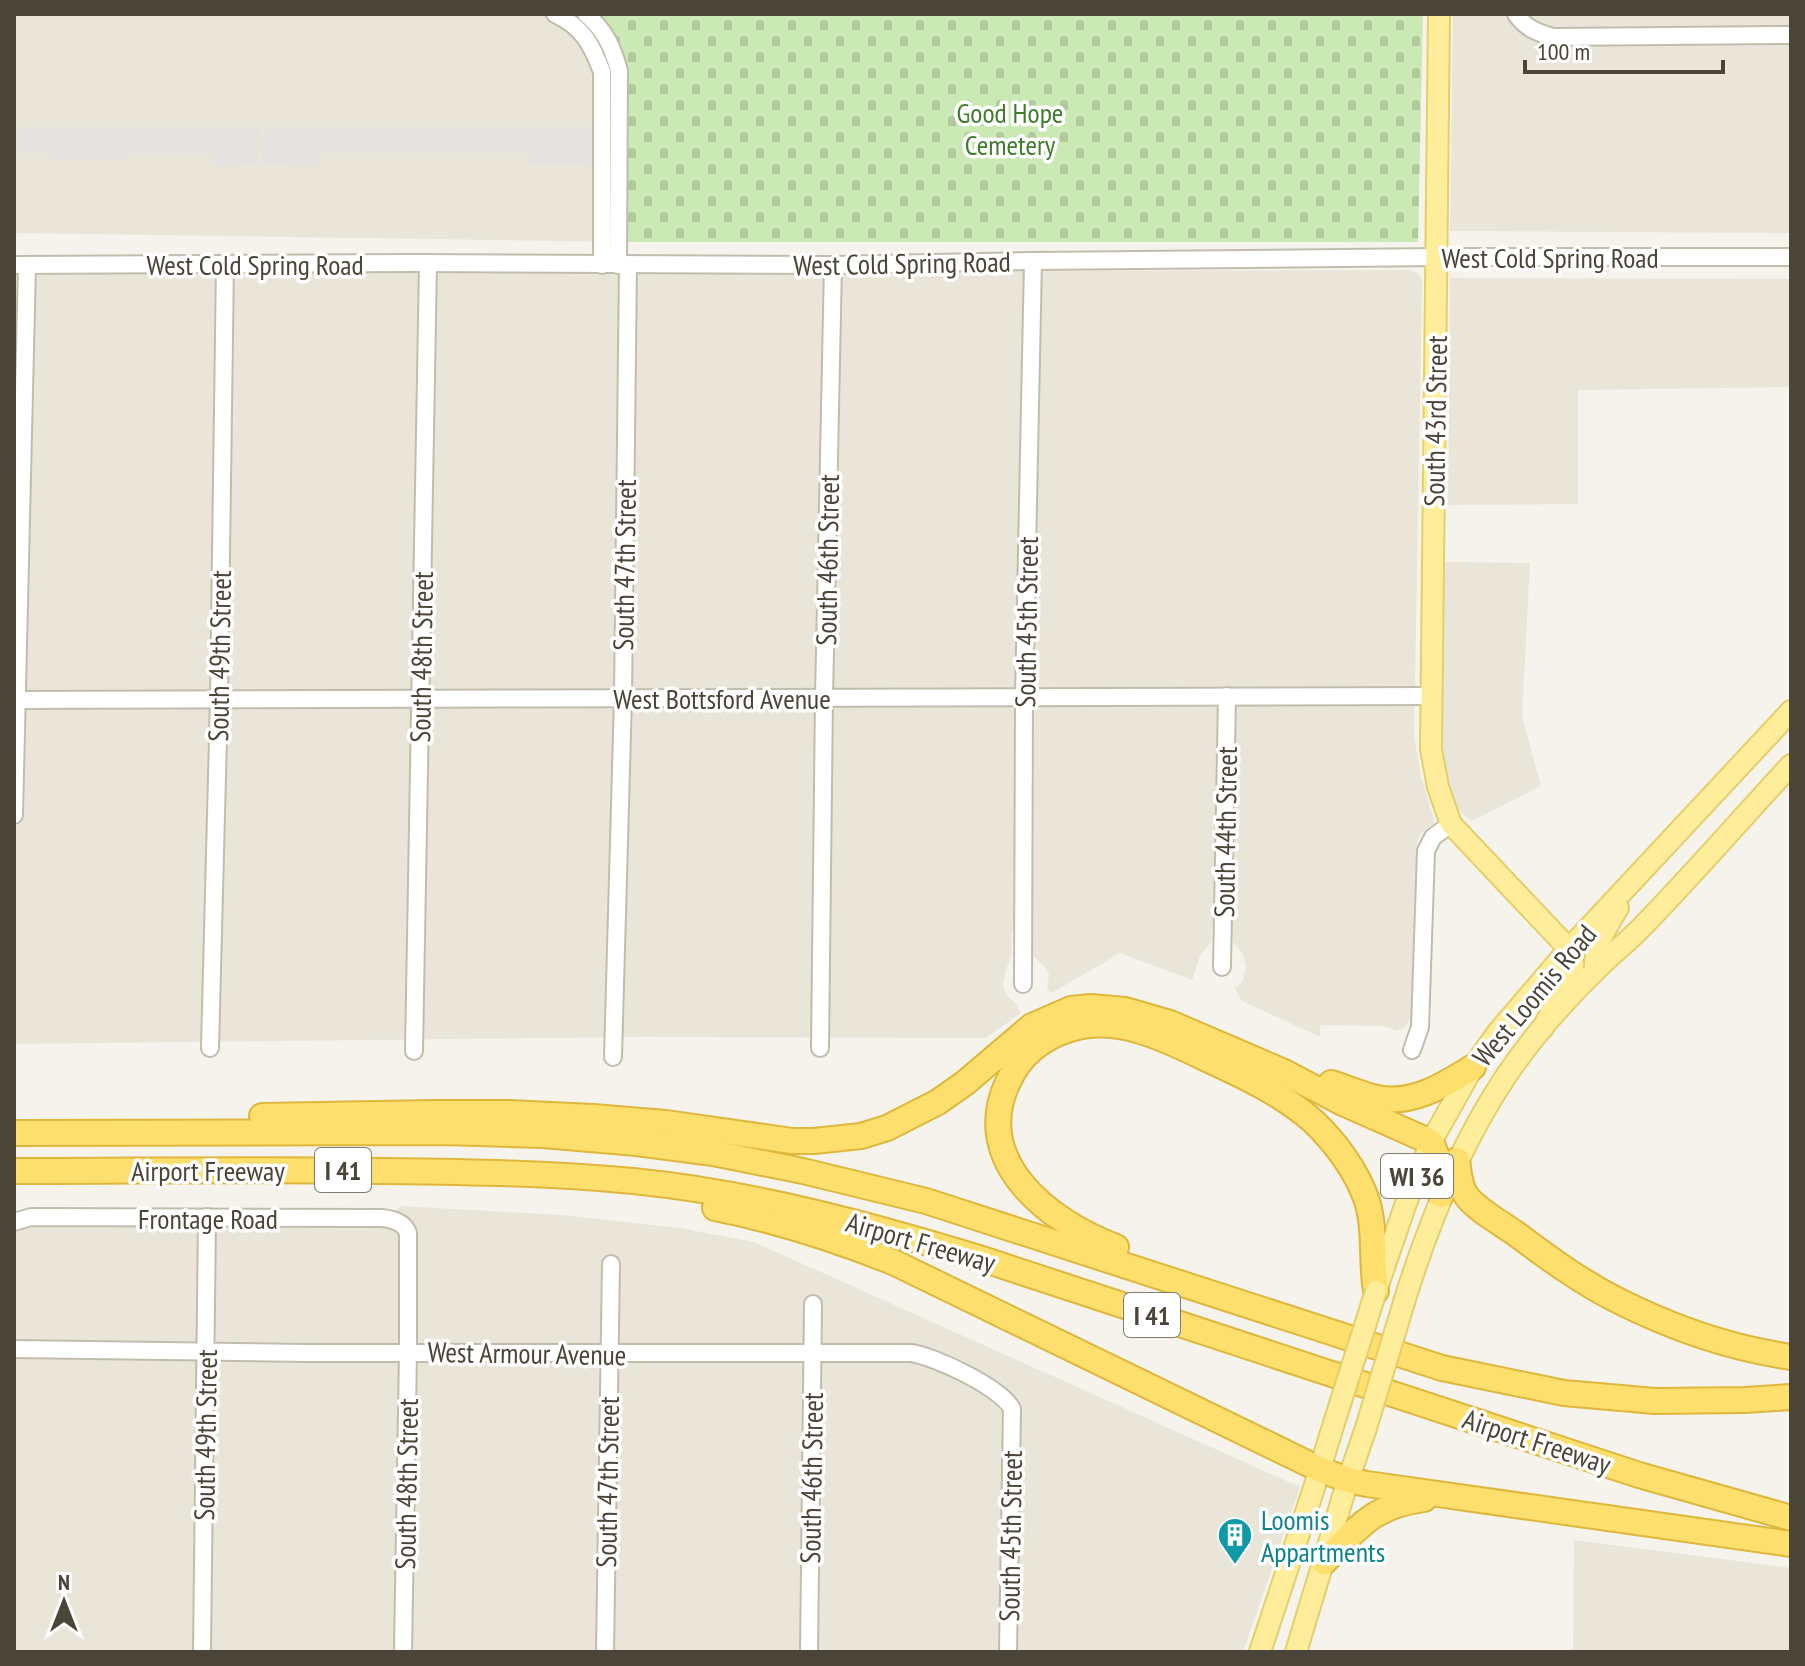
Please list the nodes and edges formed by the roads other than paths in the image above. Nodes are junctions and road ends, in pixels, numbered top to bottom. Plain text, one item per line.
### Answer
1 (555, 14) edge
2 (586, 14) edge
3 (1439, 14) edge
4 (1516, 14) edge
5 (1791, 35) edge
6 (610, 72) junction
7 (1438, 257) junction
8 (1791, 257) edge
9 (1033, 261) junction
10 (428, 263) junction
11 (225, 264) junction
12 (20, 265) edge
13 (616, 265) junction
14 (833, 265) junction
15 (1227, 696) junction
16 (1431, 696) junction
17 (1024, 697) junction
18 (623, 698) junction
19 (824, 698) junction
20 (219, 699) junction
21 (421, 699) junction
22 (15, 700) edge
23 (1791, 711) edge
24 (1791, 765) edge
25 (14, 815) edge
26 (1451, 824) junction
27 (1635, 878) junction
28 (1569, 949) junction
29 (1222, 967) dead end
30 (1595, 970) junction
31 (1023, 984) dead end
32 (1543, 1028) junction
33 (210, 1048) dead end
34 (820, 1048) dead end
35 (1412, 1050) dead end
36 (414, 1051) dead end
37 (613, 1057) dead end
38 (1473, 1067) junction
39 (1282, 1071) junction
40 (189, 1132) junction
41 (14, 1133) edge
42 (1431, 1142) junction
43 (1457, 1160) junction
44 (14, 1171) edge
45 (501, 1172) junction
46 (1441, 1195) junction
47 (207, 1217) junction
48 (14, 1222) edge
49 (401, 1223) joint
50 (611, 1264) dead end
51 (1376, 1291) junction
52 (813, 1304) dead end
53 (1299, 1322) junction
54 (14, 1349) edge
55 (206, 1351) junction
56 (408, 1352) junction
57 (813, 1353) junction
58 (609, 1354) junction
59 (1791, 1357) edge
60 (1791, 1397) edge
61 (1012, 1419) joint
62 (1319, 1469) junction
63 (1348, 1480) junction
64 (1447, 1496) junction
65 (1791, 1518) edge
66 (1791, 1544) edge
67 (1324, 1562) junction
68 (202, 1652) edge
69 (403, 1652) edge
70 (605, 1652) edge
71 (809, 1652) edge
72 (1008, 1652) edge
73 (1260, 1652) edge
74 (1296, 1652) edge

1 - 6 street
2 - 6 street
3 - 7 main road, South 43rd Street
4 - 5 street
6 - 13 street, South 47th Street
7 - 8 street, West Cold Spring Road
7 - 9 street, West Cold Spring Road
7 - 16 main road, South 43rd Street
9 - 14 street, West Cold Spring Road
9 - 17 street, South 45th Street
10 - 11 street, West Cold Spring Road
10 - 13 street, West Cold Spring Road
10 - 21 street, South 48th Street
11 - 12 street, West Cold Spring Road
11 - 20 street, South 49th Street
12 - 22 street
13 - 14 street, West Cold Spring Road
13 - 18 street, South 47th Street
14 - 19 street, South 46th Street
15 - 16 street, West Bottsford Avenue
15 - 17 street, West Bottsford Avenue
15 - 29 street, South 44th Street
16 - 26 main road, South 43rd Street
17 - 19 street, West Bottsford Avenue
17 - 31 street, South 45th Street
18 - 19 street, West Bottsford Avenue
18 - 21 street, West Bottsford Avenue
18 - 37 street, South 47th Street
19 - 34 street, South 46th Street
20 - 21 street, West Bottsford Avenue
20 - 22 street, West Bottsford Avenue
20 - 33 street, South 49th Street
21 - 36 street, South 48th Street
22 - 25 street
23 - 27 main road, West Loomis Road / WI 36
24 - 30 main road, West Loomis Road / WI 36
26 - 28 main road, South 43rd Street
26 - 35 street
27 - 28 main road, West Loomis Road / WI 36
27 - 30 main road
28 - 32 main road
28 - 38 main road, West Loomis Road / WI 36
30 - 32 main road, West Loomis Road / WI 36
32 - 43 main road, West Loomis Road / WI 36
38 - 39 highway
38 - 42 main road, West Loomis Road / WI 36
39 - 40 highway
39 - 42 highway
40 - 41 highway, Airport Freeway / I 41
40 - 53 highway, Airport Freeway / I 41
42 - 46 highway
42 - 51 main road, West Loomis Road / WI 36
43 - 46 main road, West Loomis Road / WI 36
43 - 59 highway
44 - 45 highway, Airport Freeway / I 41
45 - 62 highway
45 - 65 highway, Airport Freeway / I 41
46 - 63 main road, West Loomis Road / WI 36, bridge
47 - 48 street, Frontage Road
47 - 49 street, Frontage Road
47 - 55 street, South 49th Street
49 - 56 street, South 48th Street
50 - 58 street, South 47th Street
51 - 53 highway
51 - 62 main road, West Loomis Road / WI 36, bridge
52 - 57 street, South 46th Street
53 - 60 highway, Airport Freeway / I 41
54 - 55 street, West Armour Avenue
55 - 56 street, West Armour Avenue
55 - 68 street, South 49th Street
56 - 58 street, West Armour Avenue
56 - 69 street, South 48th Street
57 - 58 street, West Armour Avenue
57 - 61 street, West Armour Avenue
57 - 71 street, South 46th Street
58 - 70 street, South 47th Street
61 - 72 street, South 45th Street
62 - 63 highway
62 - 73 main road, West Loomis Road / WI 36
63 - 64 highway
63 - 67 main road, West Loomis Road / WI 36
64 - 66 highway
64 - 67 highway
67 - 74 main road, West Loomis Road / WI 36

